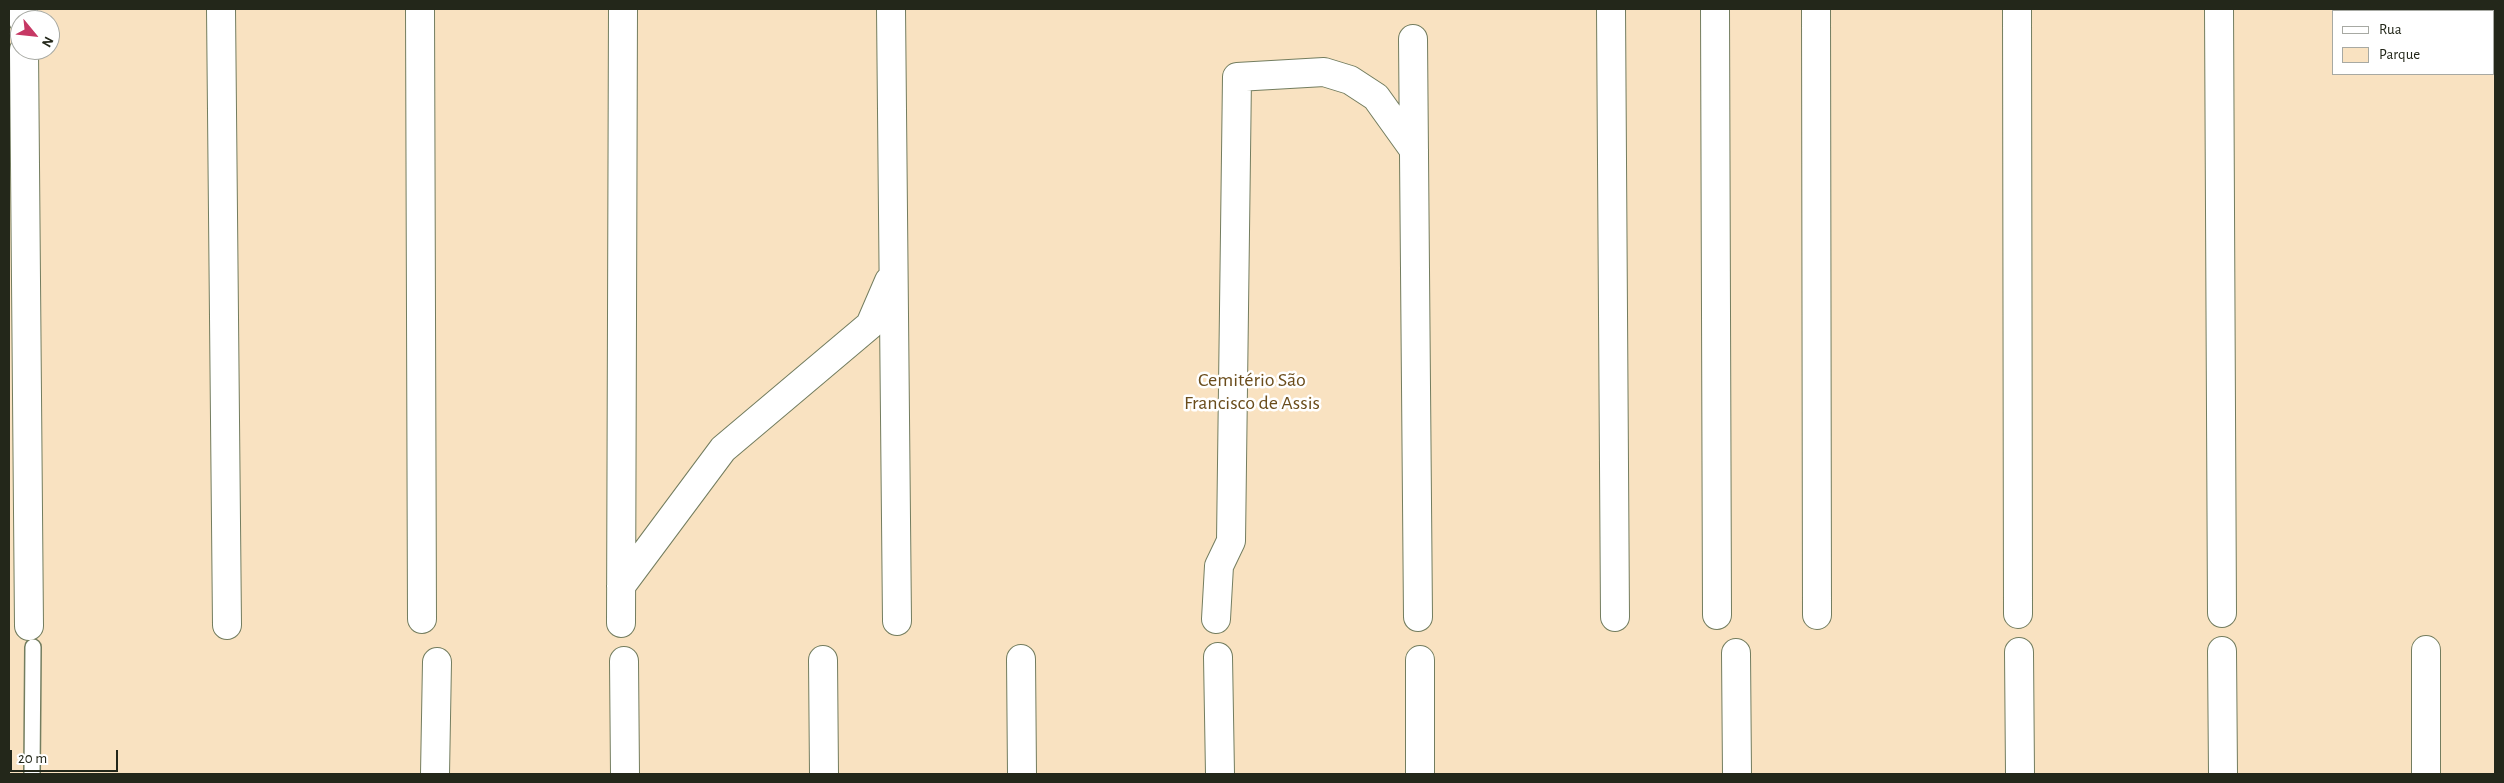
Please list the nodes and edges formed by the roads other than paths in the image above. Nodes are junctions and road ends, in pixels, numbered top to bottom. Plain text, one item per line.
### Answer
1 (221, 9) edge
2 (420, 9) edge
3 (622, 9) edge
4 (891, 9) edge
5 (1611, 9) edge
6 (1715, 9) edge
7 (1816, 9) edge
8 (2017, 9) edge
9 (2219, 9) edge
10 (1413, 40) dead end
11 (24, 60) edge
12 (1414, 150) junction
13 (894, 271) junction
14 (622, 586) junction
15 (2222, 613) dead end
16 (2018, 614) dead end
17 (1717, 615) dead end
18 (1817, 615) dead end
19 (1418, 617) dead end
20 (1615, 617) dead end
21 (422, 619) dead end
22 (1216, 619) dead end
23 (897, 621) dead end
24 (621, 623) dead end
25 (227, 626) dead end
26 (31, 636) joint
27 (2426, 650) dead end
28 (2222, 651) dead end
29 (2019, 652) dead end
30 (1736, 653) dead end
31 (1218, 657) dead end
32 (1022, 659) dead end
33 (823, 660) dead end
34 (1420, 660) dead end
35 (624, 661) dead end
36 (436, 662) dead end
37 (32, 774) edge
38 (434, 774) edge
39 (625, 774) edge
40 (824, 774) edge
41 (1022, 774) edge
42 (1220, 774) edge
43 (1420, 774) edge
44 (1737, 774) edge
45 (2020, 774) edge
46 (2223, 774) edge
47 (2426, 774) edge

1 - 25 street
2 - 21 street
3 - 14 street
4 - 13 street
5 - 20 street
6 - 17 street
7 - 18 street
8 - 16 street
9 - 15 street
10 - 12 street
11 - 26 street
12 - 19 street
12 - 22 street
13 - 14 street
13 - 23 street
14 - 24 street
26 - 37 lane
27 - 47 street
28 - 46 street
29 - 45 street
30 - 44 street
31 - 42 street
32 - 41 street
33 - 40 street
34 - 43 street
35 - 39 street
36 - 38 street

